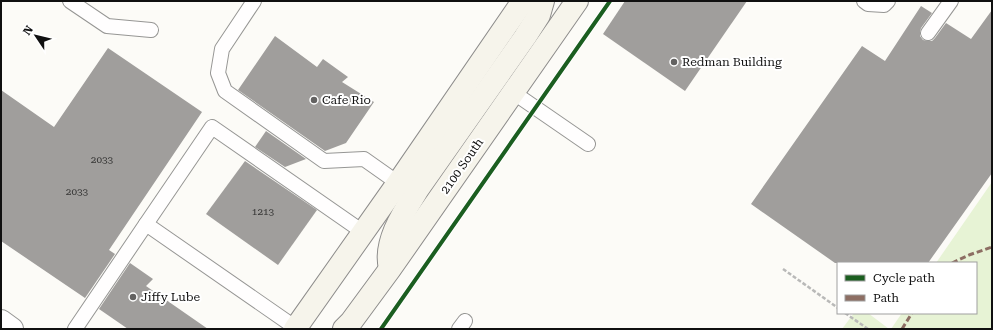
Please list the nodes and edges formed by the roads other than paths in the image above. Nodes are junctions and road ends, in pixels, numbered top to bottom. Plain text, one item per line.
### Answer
1 (70, 1) edge
2 (254, 1) edge
3 (523, 1) edge
4 (543, 1) edge
5 (577, 1) edge
6 (864, 1) edge
7 (888, 1) edge
8 (951, 1) edge
9 (151, 30) dead end
10 (928, 33) dead end
11 (514, 93) junction
12 (588, 144) dead end
13 (398, 182) junction
14 (146, 224) junction
15 (363, 232) junction
16 (390, 269) junction
17 (1, 321) edge
18 (296, 328) edge
19 (12, 329) edge
20 (75, 329) edge
21 (344, 329) edge

1 - 9 lane
2 - 13 lane
3 - 13 main road
4 - 16 main road
5 - 11 main road, 2100 South
6 - 7 lane
8 - 10 lane
11 - 12 lane
11 - 16 main road, 2100 South
13 - 15 main road
14 - 15 lane
14 - 18 lane
14 - 20 lane
15 - 18 main road
16 - 21 main road, 2100 South
17 - 19 street

